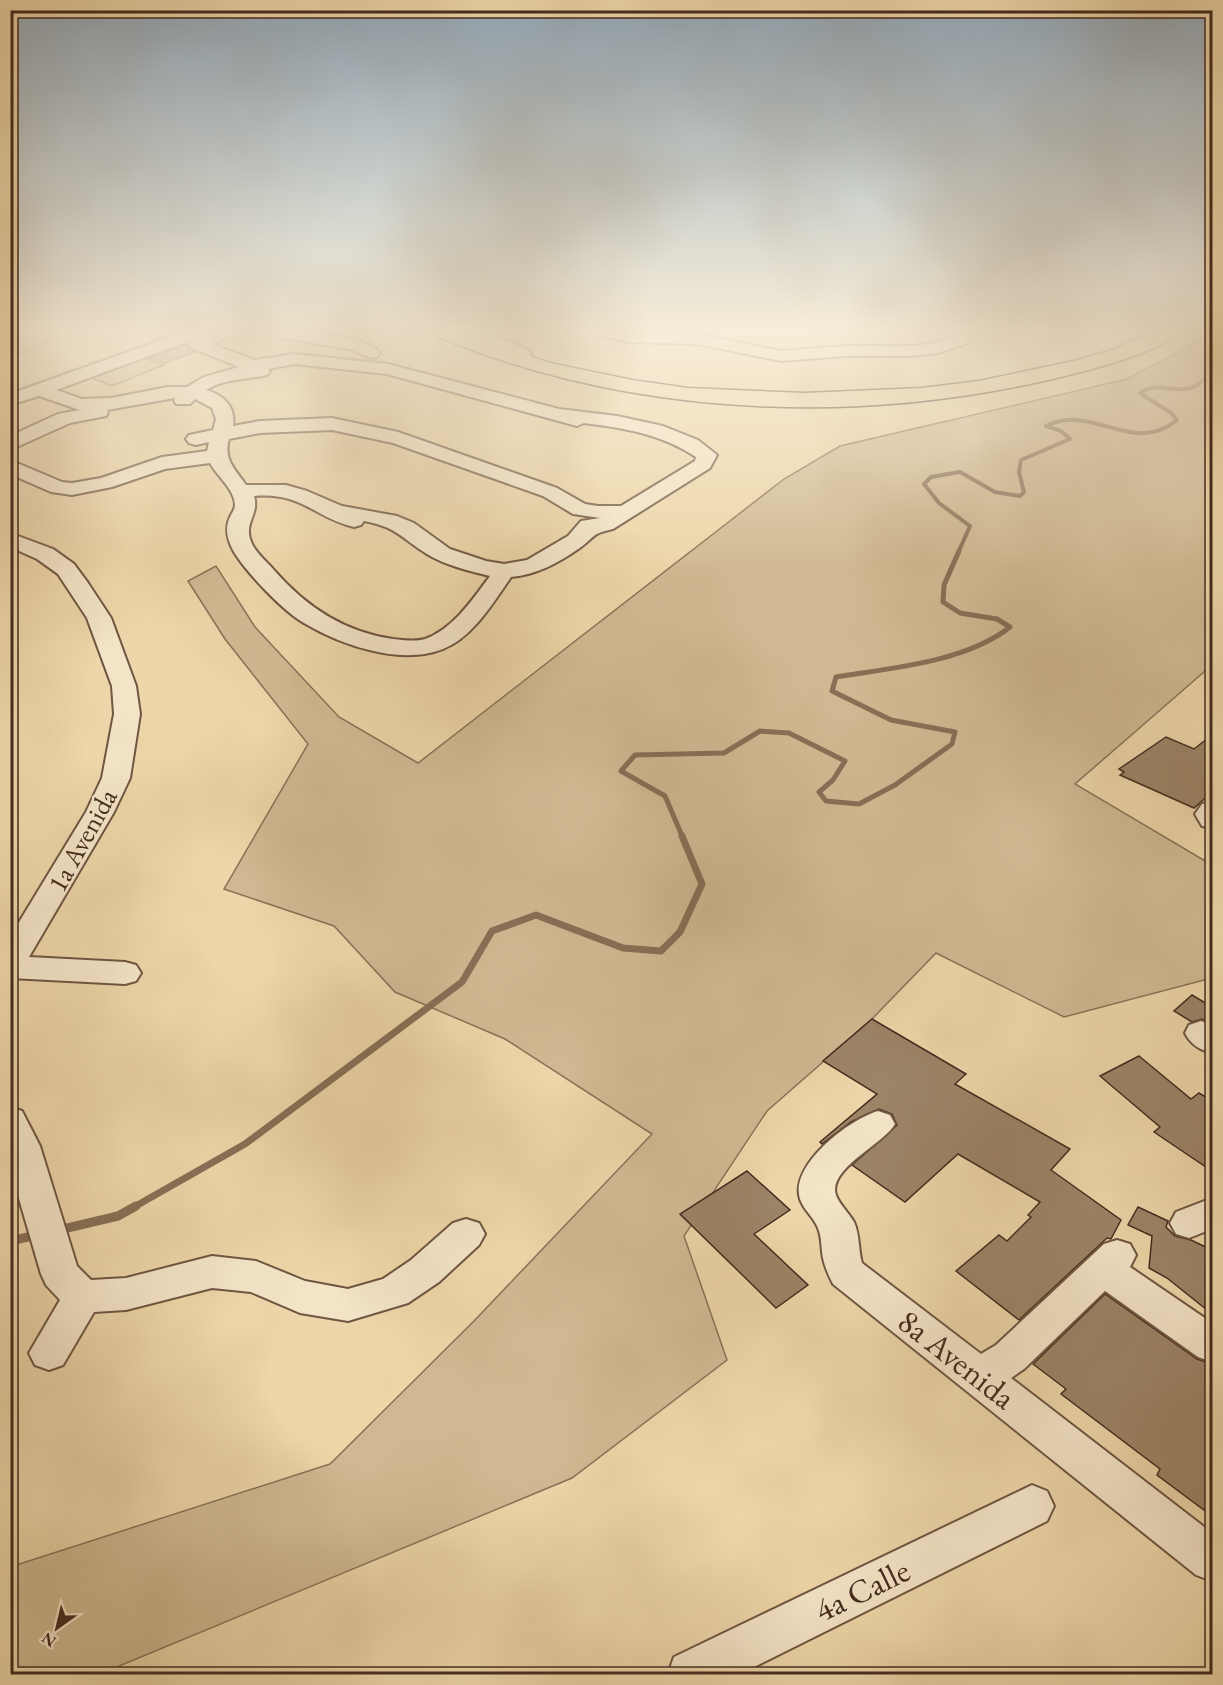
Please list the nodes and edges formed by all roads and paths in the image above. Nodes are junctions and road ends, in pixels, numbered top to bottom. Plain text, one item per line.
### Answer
1 (46, 411) edge
2 (109, 411) edge
3 (193, 411) edge
4 (222, 411) edge
5 (544, 411) edge
6 (65, 418) junction
7 (220, 434) junction
8 (10, 444) edge
9 (209, 453) junction
10 (10, 466) edge
11 (242, 496) junction
12 (585, 518) junction
13 (10, 539) edge
14 (503, 573) junction
15 (1212, 810) edge
16 (1212, 820) edge
17 (10, 966) edge
18 (125, 973) dead end
19 (10, 1120) edge
20 (878, 1124) dead end
21 (466, 1234) dead end
22 (83, 1297) junction
23 (1212, 1346) edge
24 (49, 1353) dead end
25 (980, 1377) junction
26 (1032, 1506) dead end
27 (1212, 1560) edge
28 (691, 1674) edge

1 - 6 street
2 - 6 street
3 - 9 street
4 - 7 street
5 - 12 street
6 - 8 street
7 - 9 street
7 - 12 street
9 - 10 street
9 - 11 street
11 - 14 street
11 - 14 street
12 - 14 street
13 - 17 street, 1a Avenida
15 - 16 street
17 - 18 street
19 - 22 street
20 - 25 street, 8a Avenida
21 - 22 street
22 - 24 street
23 - 25 street
25 - 27 street, 8a Avenida
26 - 28 street, 4a Calle

